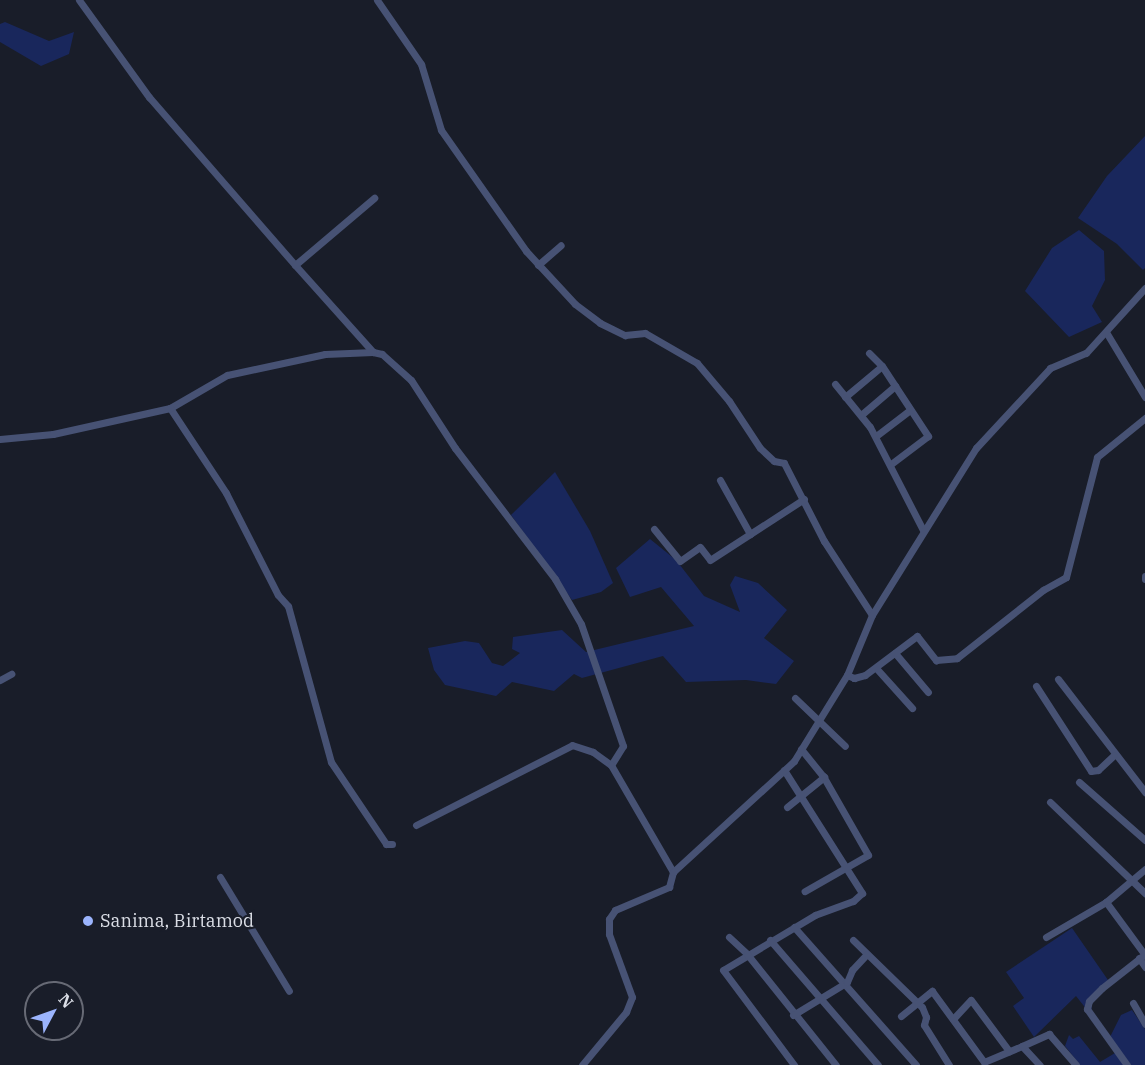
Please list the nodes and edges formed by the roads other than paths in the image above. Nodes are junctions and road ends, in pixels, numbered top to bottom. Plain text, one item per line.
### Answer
1 (79, 0) edge
2 (377, 0) edge
3 (374, 198) dead end
4 (561, 245) dead end
5 (295, 265) junction
6 (537, 265) junction
7 (1145, 288) edge
8 (1106, 332) junction
9 (374, 352) junction
10 (869, 353) dead end
11 (882, 366) junction
12 (835, 384) dead end
13 (895, 386) junction
14 (845, 397) junction
15 (1145, 397) edge
16 (170, 408) junction
17 (910, 410) junction
18 (861, 415) junction
19 (1145, 418) edge
20 (876, 436) junction
21 (0, 439) edge
22 (891, 464) junction
23 (720, 480) dead end
24 (804, 499) junction
25 (654, 529) dead end
26 (924, 530) junction
27 (750, 534) junction
28 (872, 615) junction
29 (895, 653) junction
30 (876, 668) junction
31 (11, 674) dead end
32 (847, 675) junction
33 (0, 680) edge
34 (1058, 680) dead end
35 (1036, 686) dead end
36 (928, 692) dead end
37 (795, 698) dead end
38 (912, 708) dead end
39 (819, 721) junction
40 (845, 746) dead end
41 (801, 749) junction
42 (1113, 756) junction
43 (611, 765) junction
44 (784, 770) junction
45 (824, 777) junction
46 (1079, 782) dead end
47 (1145, 792) edge
48 (804, 796) junction
49 (1050, 802) dead end
50 (787, 807) dead end
51 (416, 825) dead end
52 (1145, 840) edge
53 (392, 844) dead end
54 (845, 868) junction
55 (1145, 869) edge
56 (673, 872) junction
57 (220, 877) dead end
58 (1134, 879) junction
59 (806, 891) dead end
60 (1145, 893) edge
61 (1107, 902) junction
62 (794, 927) junction
63 (729, 937) dead end
64 (1046, 937) dead end
65 (770, 940) junction
66 (853, 940) dead end
67 (747, 954) junction
68 (866, 955) junction
69 (1143, 956) edge
70 (1145, 967) edge
71 (844, 984) junction
72 (289, 991) dead end
73 (820, 998) junction
74 (915, 1003) junction
75 (1133, 1003) dead end
76 (793, 1015) junction
77 (901, 1016) dead end
78 (952, 1019) junction
79 (1145, 1024) edge
80 (1022, 1046) junction
81 (1009, 1051) junction
82 (982, 1064) edge
83 (582, 1065) edge
84 (794, 1065) edge
85 (836, 1065) edge
86 (878, 1065) edge
87 (916, 1065) edge
88 (950, 1065) edge
89 (1040, 1065) edge
90 (1076, 1065) edge
91 (1127, 1065) edge

1 - 5 street
2 - 6 street
3 - 5 street
4 - 6 street
5 - 9 street
6 - 24 street
7 - 8 street
8 - 15 street
8 - 26 street
9 - 16 street
9 - 43 street
10 - 11 street
11 - 13 street
11 - 14 street
12 - 14 street
13 - 17 street
13 - 18 street
14 - 18 street
16 - 21 street
16 - 53 street
17 - 20 street
17 - 22 street
18 - 20 street
19 - 29 street
20 - 22 street
22 - 26 street
23 - 27 street
24 - 27 street
24 - 28 street
25 - 27 street
26 - 28 street
28 - 32 street
29 - 30 street
29 - 36 street
30 - 32 street
30 - 38 street
31 - 33 street
32 - 39 street
34 - 42 street
35 - 42 street
37 - 39 street
39 - 40 street
39 - 41 street
41 - 44 street
41 - 45 street
42 - 47 street
43 - 51 street
43 - 56 street
44 - 48 street
44 - 56 street
45 - 48 street
45 - 54 street
46 - 52 street
48 - 50 street
48 - 54 street
49 - 58 street
54 - 59 street
54 - 62 street
55 - 58 street
56 - 83 street
57 - 72 street
58 - 60 street
58 - 61 street
61 - 64 street
61 - 69 street
62 - 65 street
62 - 71 street
63 - 67 street
65 - 67 street
65 - 73 street
66 - 68 street
67 - 76 street
67 - 84 street
68 - 71 street
68 - 74 street
69 - 70 street
69 - 91 street
71 - 73 street
71 - 87 street
73 - 76 street
73 - 86 street
74 - 77 street
74 - 78 street
74 - 88 street
75 - 79 street
76 - 85 street
78 - 81 street
78 - 82 street
80 - 81 street
80 - 89 street
80 - 90 street
81 - 82 street

